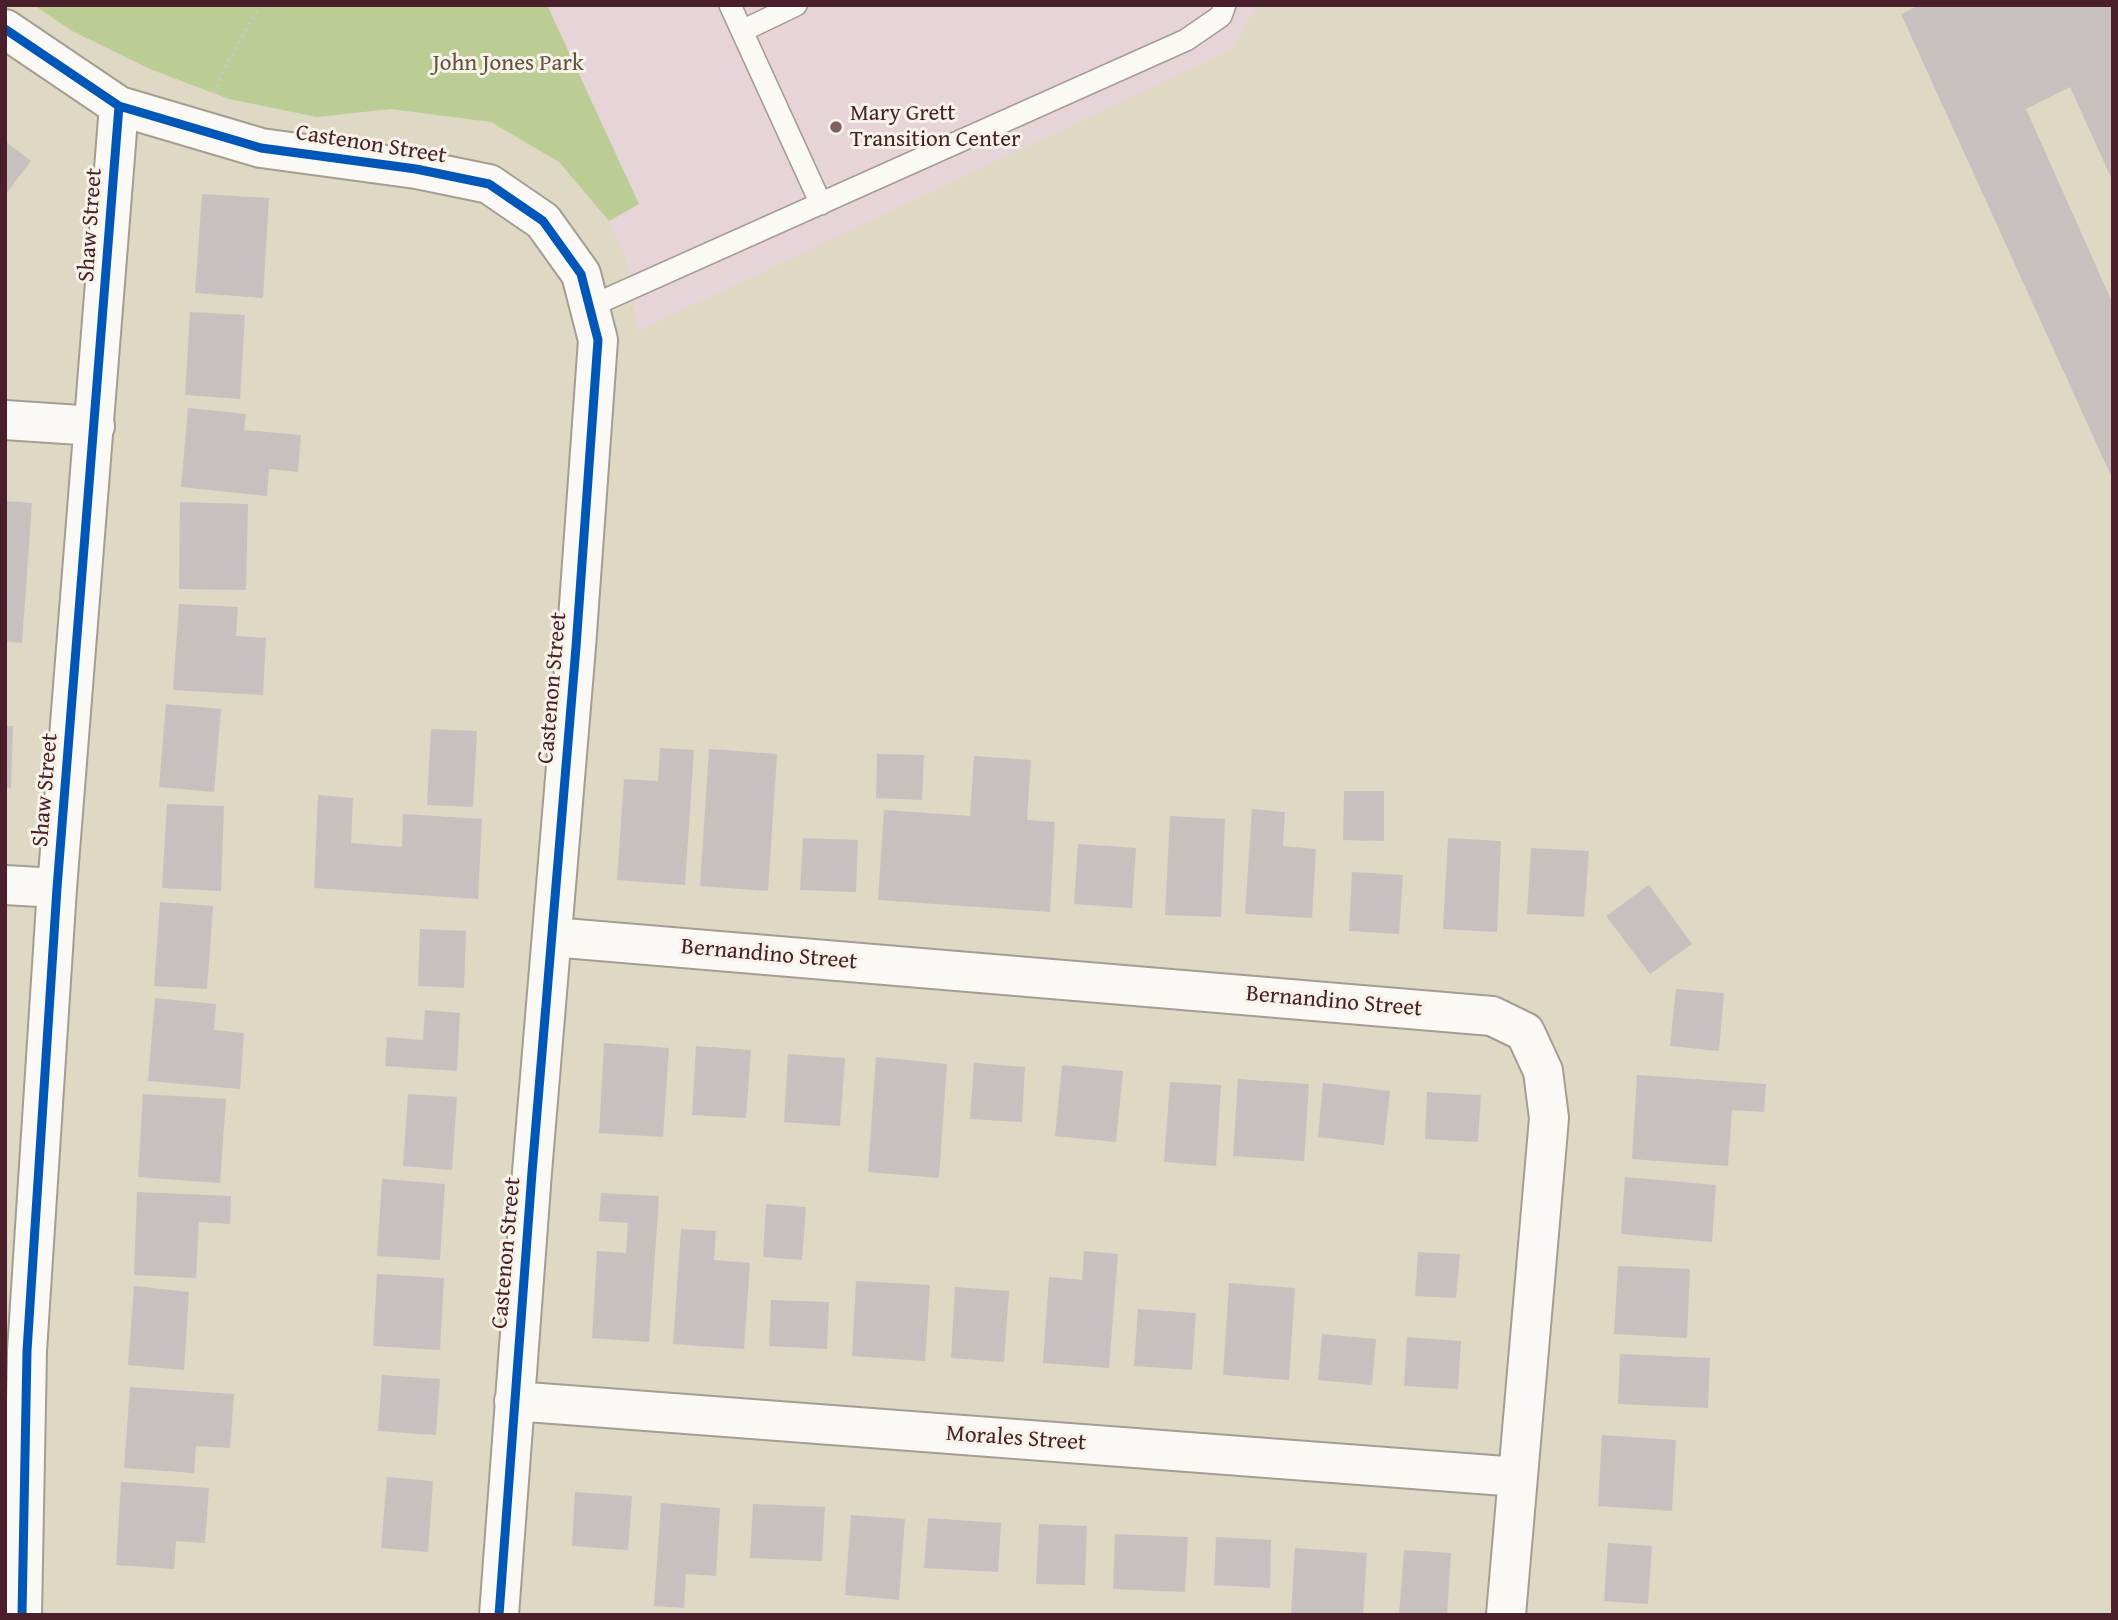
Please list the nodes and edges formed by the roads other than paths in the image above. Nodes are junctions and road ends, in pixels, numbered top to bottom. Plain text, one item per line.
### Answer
1 (730, 5) edge
2 (796, 5) edge
3 (1225, 5) edge
4 (5, 29) edge
5 (742, 31) junction
6 (119, 106) junction
7 (821, 204) junction
8 (589, 307) junction
9 (5, 420) edge
10 (95, 426) junction
11 (5, 885) edge
12 (57, 888) junction
13 (552, 937) junction
14 (16, 1350) edge
15 (514, 1401) junction
16 (1518, 1477) junction
17 (22, 1615) edge
18 (499, 1615) edge
19 (1506, 1615) edge

1 - 5 lane
2 - 5 lane
3 - 7 lane
4 - 6 street
5 - 7 lane
6 - 8 street, Castenon Street
6 - 10 street, Shaw Street
7 - 8 lane
8 - 13 street, Castenon Street
9 - 10 street
10 - 12 street, Shaw Street
11 - 12 street
12 - 14 street, Shaw Street
13 - 15 street, Castenon Street
13 - 16 street, Bernandino Street
14 - 17 street, Shaw Street
15 - 16 street, Morales Street
15 - 18 street, Castenon Street
16 - 19 street, Bernandino Street

